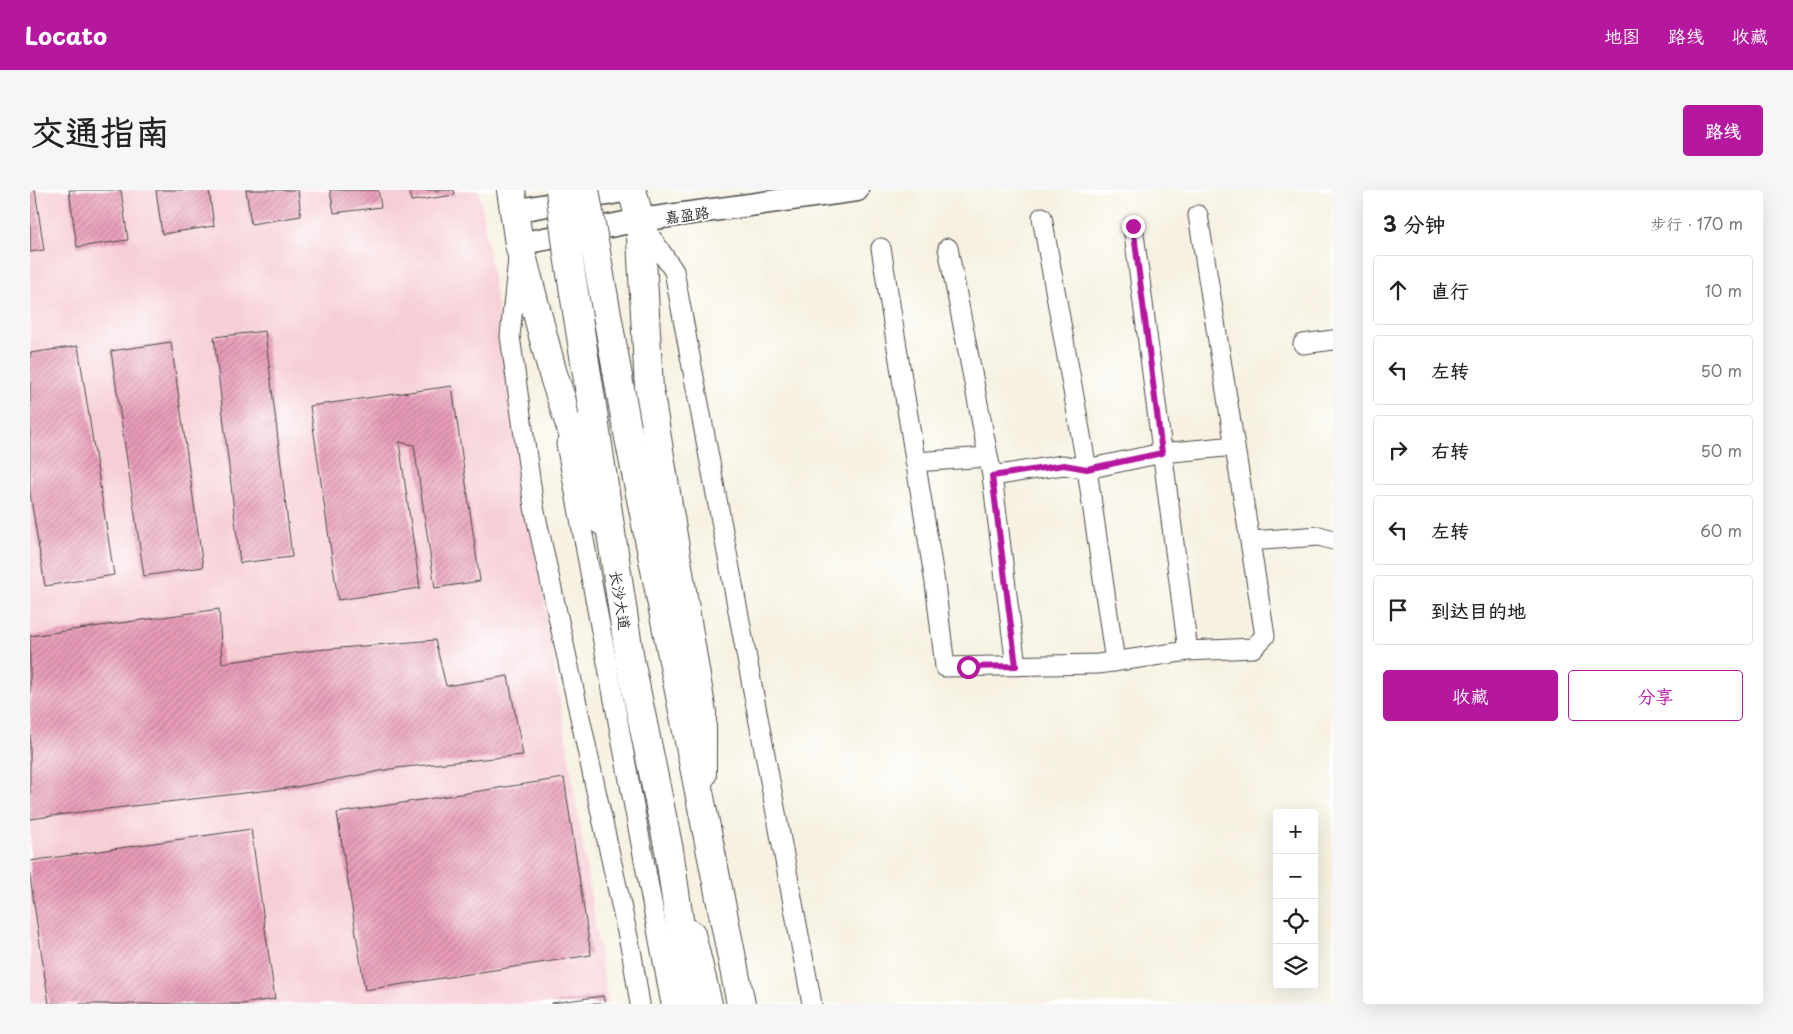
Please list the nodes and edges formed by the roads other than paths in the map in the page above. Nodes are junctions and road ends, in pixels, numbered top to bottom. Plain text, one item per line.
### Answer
1 (560, 190) edge
2 (585, 190) edge
3 (631, 190) edge
4 (856, 190) edge
5 (512, 200) edge
6 (1198, 215) dead end
7 (1042, 216) dead end
8 (640, 220) junction
9 (1133, 226) dead end
10 (519, 244) junction
11 (881, 248) dead end
12 (948, 248) dead end
13 (1333, 340) edge
14 (1303, 344) dead end
15 (552, 374) junction
16 (1235, 446) junction
17 (1162, 453) junction
18 (987, 457) junction
19 (915, 462) junction
20 (1087, 469) junction
21 (992, 476) junction
22 (1333, 540) edge
23 (1250, 541) junction
24 (615, 559) junction
25 (620, 592) junction
26 (1188, 651) junction
27 (1115, 662) junction
28 (1016, 666) junction
29 (701, 799) junction
30 (639, 836) junction
31 (668, 850) junction
32 (740, 1003) edge
33 (640, 1004) edge
34 (671, 1004) edge
35 (691, 1004) edge
36 (708, 1004) edge
37 (812, 1004) edge

1 - 24 main road, 长沙大道, bridge
2 - 29 main road, bridge
3 - 5 street
3 - 8 main road
4 - 8 street, 嘉盈路
5 - 10 main road
6 - 16 street
7 - 20 street
8 - 10 street, 嘉盈路
8 - 29 main road
8 - 37 street
9 - 17 street
10 - 15 main road
10 - 33 street
11 - 19 street
12 - 18 street
13 - 14 street
15 - 24 main road
15 - 30 street
16 - 17 street
16 - 23 street
17 - 20 street
17 - 26 street
18 - 19 street
18 - 21 street
19 - 28 street
20 - 21 street
20 - 27 street
21 - 28 street
22 - 23 street
23 - 26 street
24 - 25 main road, 长沙大道
25 - 30 street
25 - 31 main road, 长沙大道
26 - 27 street
27 - 28 street
29 - 32 main road
30 - 34 street
31 - 35 main road
31 - 36 main road, 长沙大道

